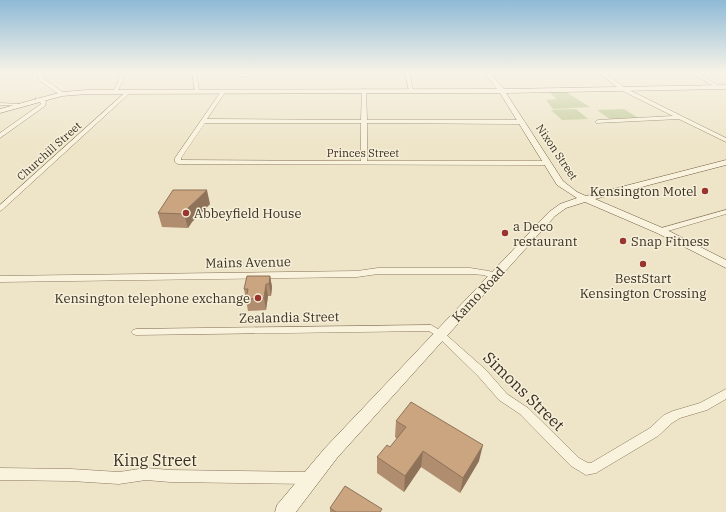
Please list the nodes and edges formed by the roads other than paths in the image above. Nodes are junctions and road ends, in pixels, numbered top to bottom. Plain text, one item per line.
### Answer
1 (53, 96) edge
2 (125, 96) edge
3 (220, 96) edge
4 (364, 96) edge
5 (505, 96) edge
6 (638, 96) edge
7 (38, 99) junction
8 (0, 104) edge
9 (20, 105) junction
10 (0, 111) edge
11 (680, 117) junction
12 (203, 121) junction
13 (364, 122) junction
14 (522, 122) junction
15 (598, 122) dead end
16 (0, 136) edge
17 (726, 140) edge
18 (726, 162) edge
19 (364, 163) junction
20 (548, 163) junction
21 (566, 189) junction
22 (585, 199) junction
23 (563, 206) junction
24 (0, 209) edge
25 (726, 212) edge
26 (661, 231) junction
27 (726, 266) edge
28 (495, 277) junction
29 (0, 280) edge
30 (136, 332) dead end
31 (440, 334) junction
32 (726, 394) edge
33 (0, 474) edge
34 (311, 478) junction
35 (284, 512) edge

1 - 7 main road
2 - 24 street, Churchill Street
3 - 12 street
4 - 13 street
5 - 14 main road, Nixon Street
6 - 11 street
7 - 9 main road
7 - 16 street
8 - 9 street
9 - 10 main road
11 - 15 street
11 - 17 street
12 - 13 street
12 - 19 street, Princes Street
13 - 14 street
13 - 19 street
14 - 20 main road, Nixon Street
18 - 22 main road, Kamo Road
19 - 20 street, Princes Street
20 - 21 main road, Nixon Street
21 - 22 main road, Nixon Street
21 - 23 main road
22 - 23 main road, Kamo Road
22 - 26 main road, Nixon Street
23 - 28 main road, Kamo Road
25 - 26 street
26 - 27 main road, Nixon Street
28 - 29 street, Mains Avenue
28 - 31 main road, Kamo Road
30 - 31 street, Zealandia Street
31 - 32 street, Simons Street
31 - 34 main road, Kamo Road
33 - 34 street, King Street
34 - 35 main road, Kamo Road

